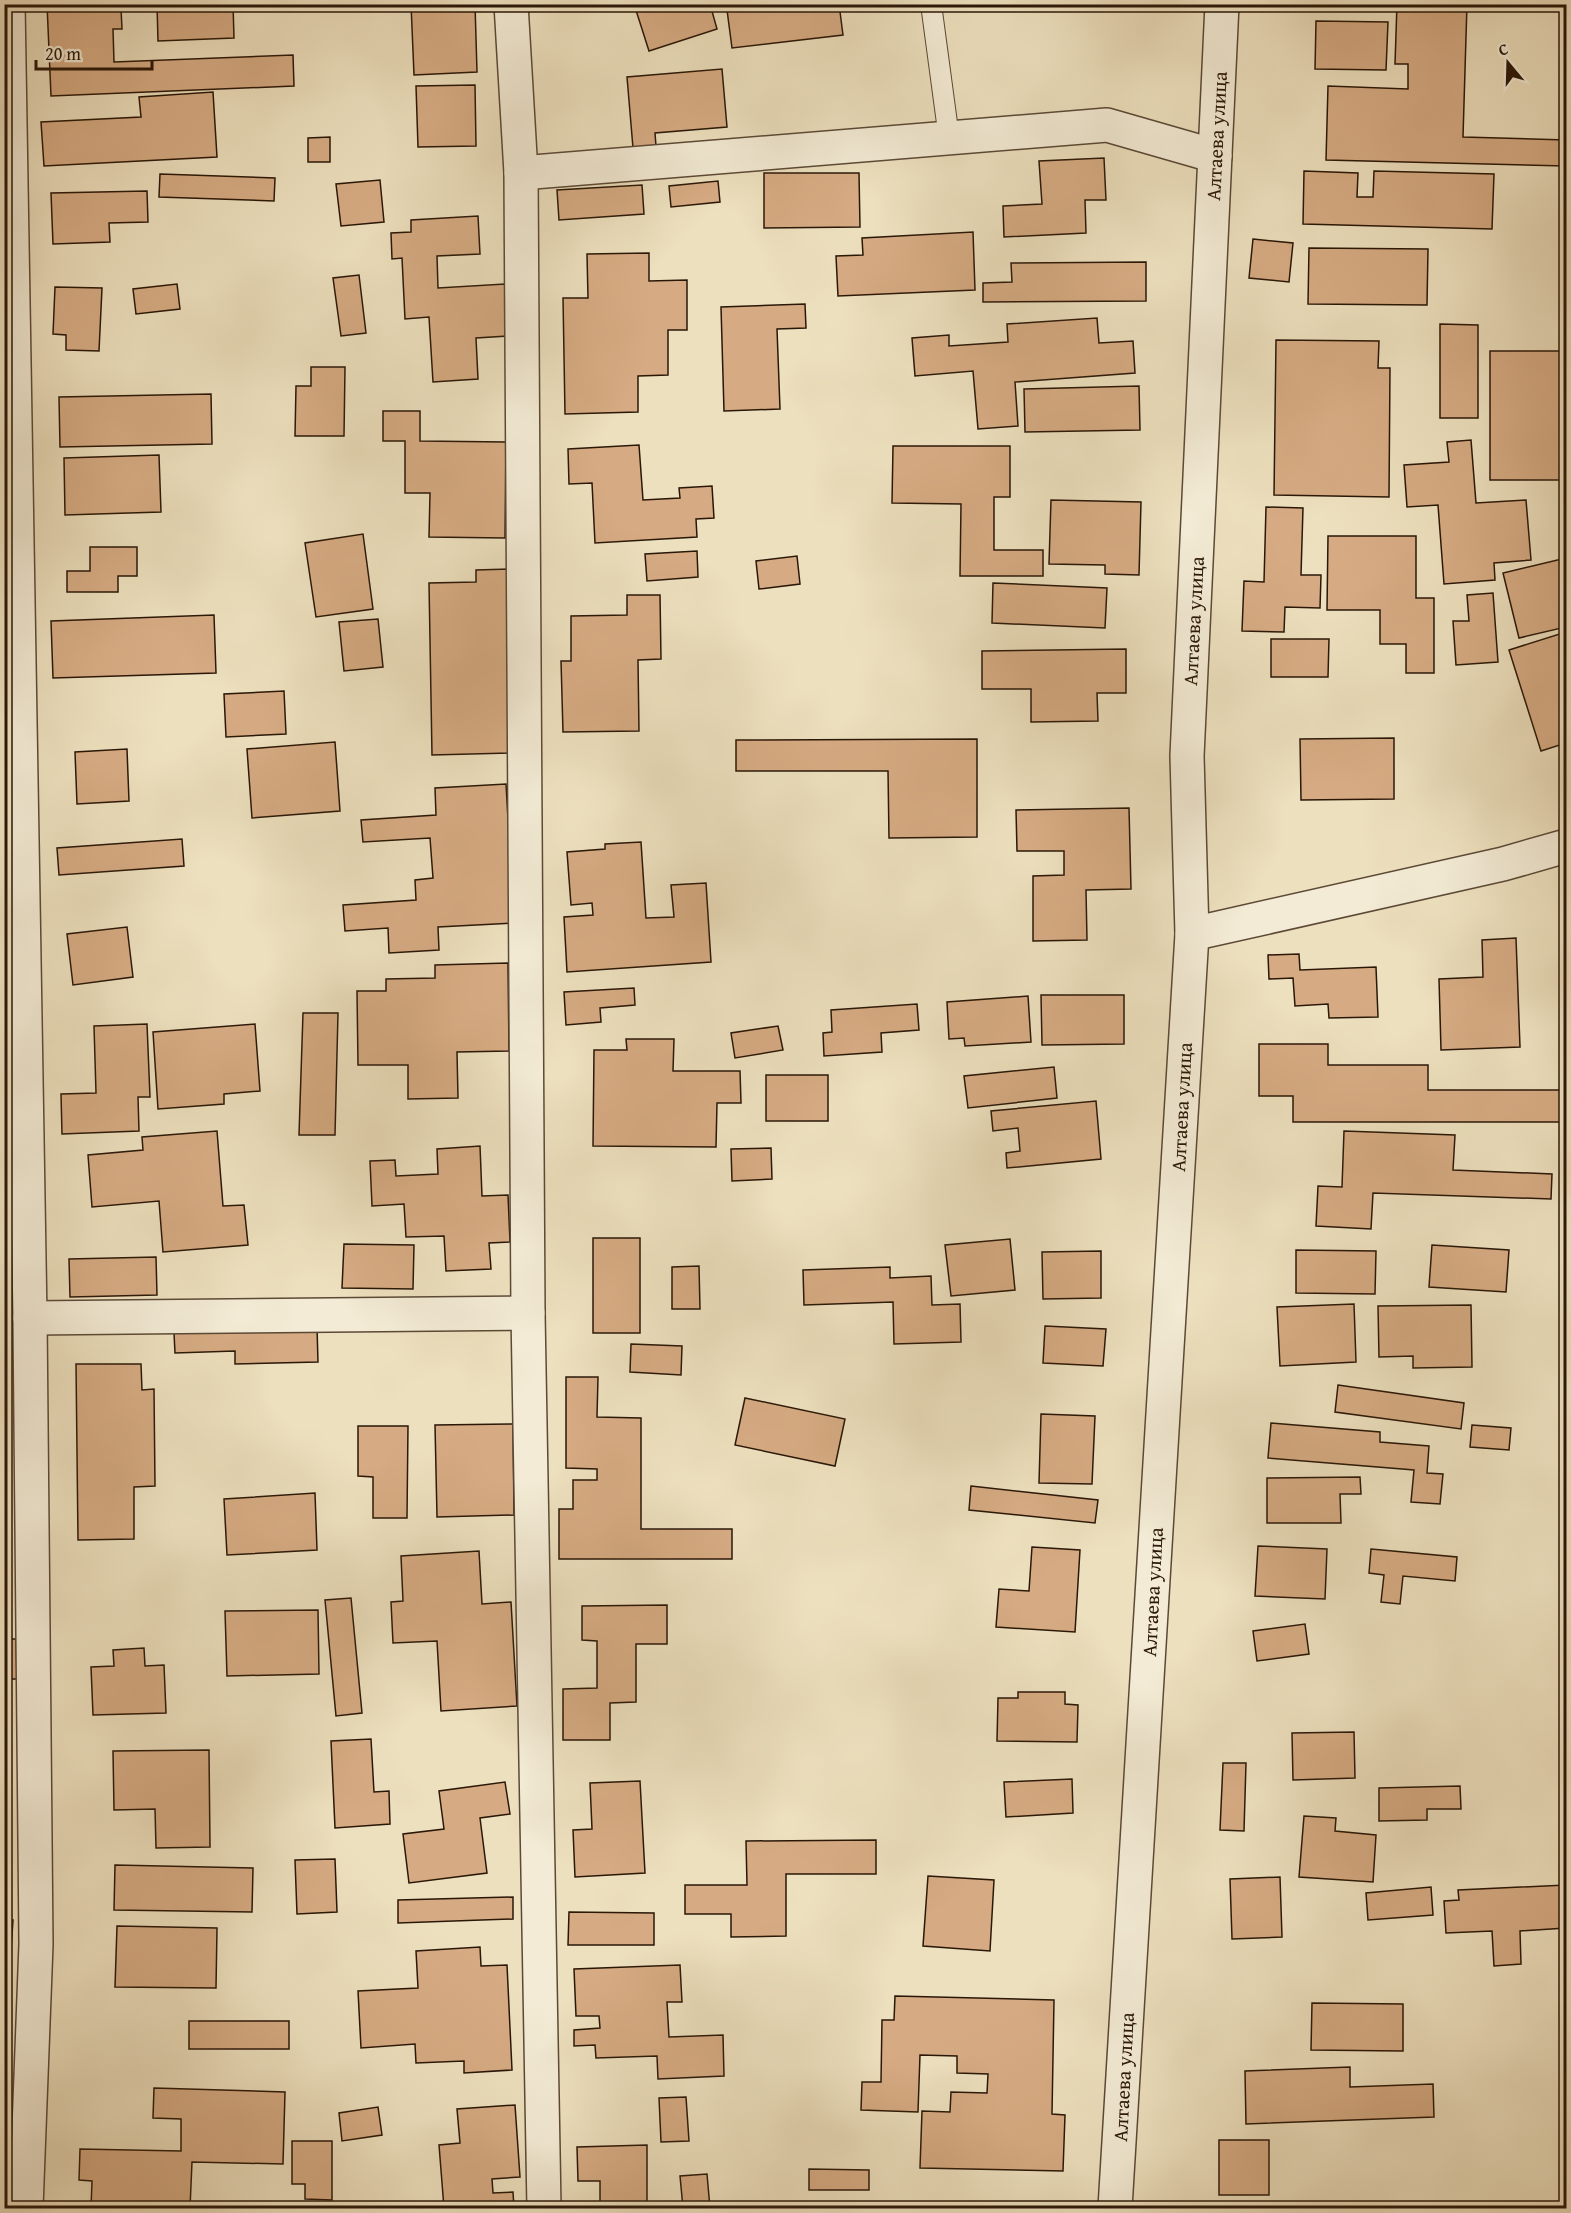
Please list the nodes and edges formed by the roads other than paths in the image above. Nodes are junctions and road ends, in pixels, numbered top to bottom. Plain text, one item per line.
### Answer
1 (8, 4) edge
2 (511, 4) edge
3 (931, 4) edge
4 (1222, 4) edge
5 (949, 138) junction
6 (1215, 156) junction
7 (521, 173) junction
8 (1566, 846) edge
9 (1192, 934) junction
10 (528, 1313) junction
11 (30, 1318) junction
12 (26, 2208) edge
13 (544, 2208) edge
14 (1115, 2208) edge

1 - 11 street
2 - 7 street
3 - 5 lane
4 - 6 street, Алтаева улица
5 - 6 street
5 - 7 street
6 - 9 street, Алтаева улица
7 - 10 street
8 - 9 street
9 - 14 street, Алтаева улица
10 - 11 street
10 - 13 street
11 - 12 street

